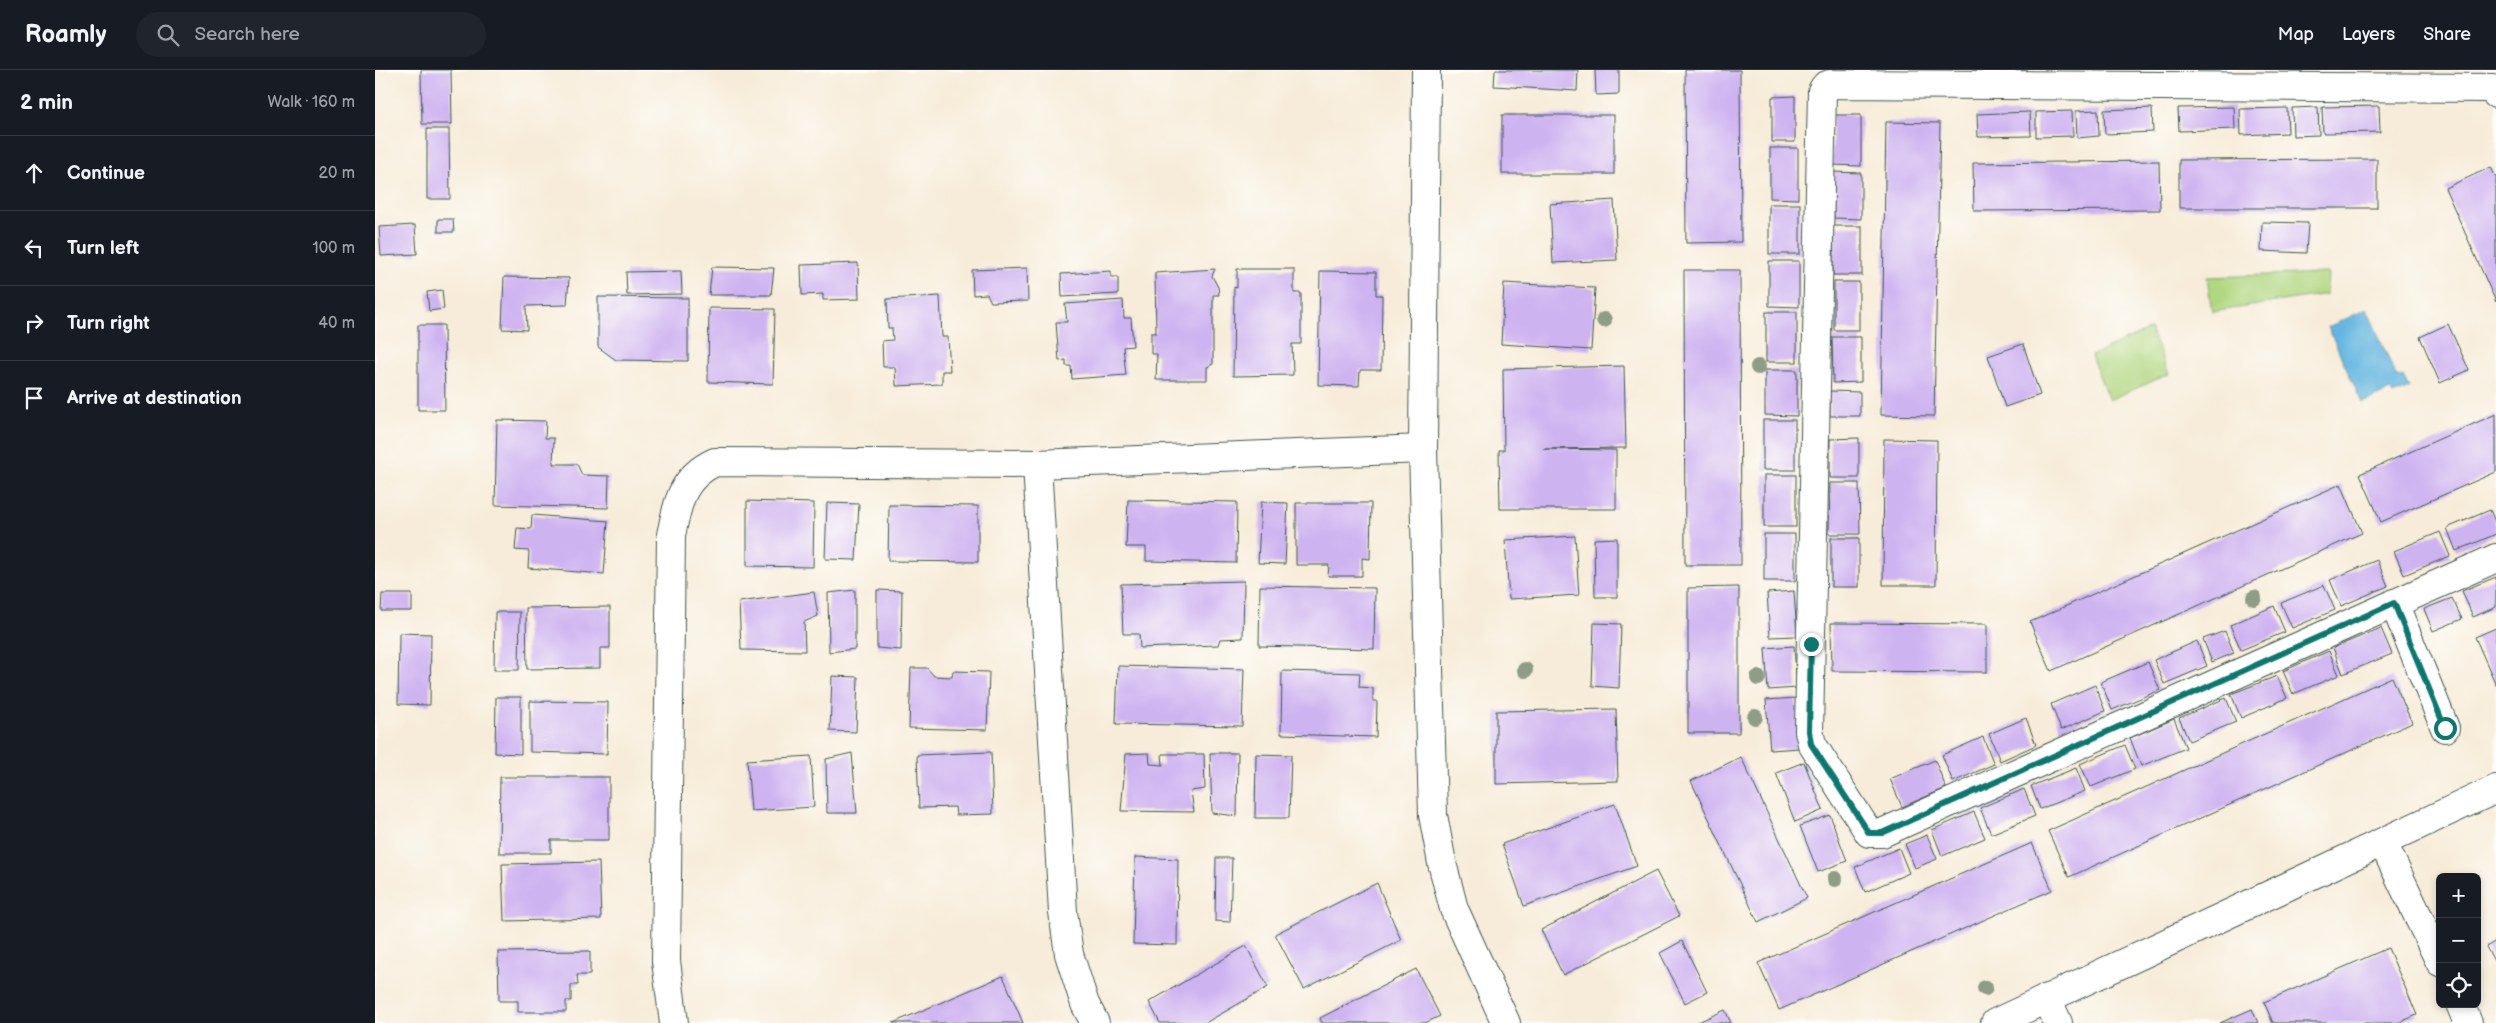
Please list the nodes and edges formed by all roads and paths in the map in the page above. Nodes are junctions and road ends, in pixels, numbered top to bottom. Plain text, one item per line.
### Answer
1 (1426, 70) edge
2 (2132, 77) edge
3 (2495, 87) edge
4 (1423, 449) junction
5 (1037, 464) junction
6 (2496, 558) edge
7 (2394, 603) junction
8 (2445, 728) dead end
9 (2496, 789) edge
10 (2383, 843) junction
11 (2436, 954) edge
12 (2047, 998) junction
13 (2461, 1008) edge
14 (674, 1023) edge
15 (1095, 1023) edge
16 (1506, 1023) edge
17 (1995, 1023) edge
18 (2058, 1023) edge
19 (2468, 1023) edge

1 - 4 street
2 - 3 street
2 - 7 street
4 - 5 street
4 - 16 street
5 - 14 street
5 - 15 street
6 - 7 street
7 - 8 street
9 - 10 street
10 - 11 street
10 - 12 street
12 - 17 street
12 - 18 street
13 - 19 street

